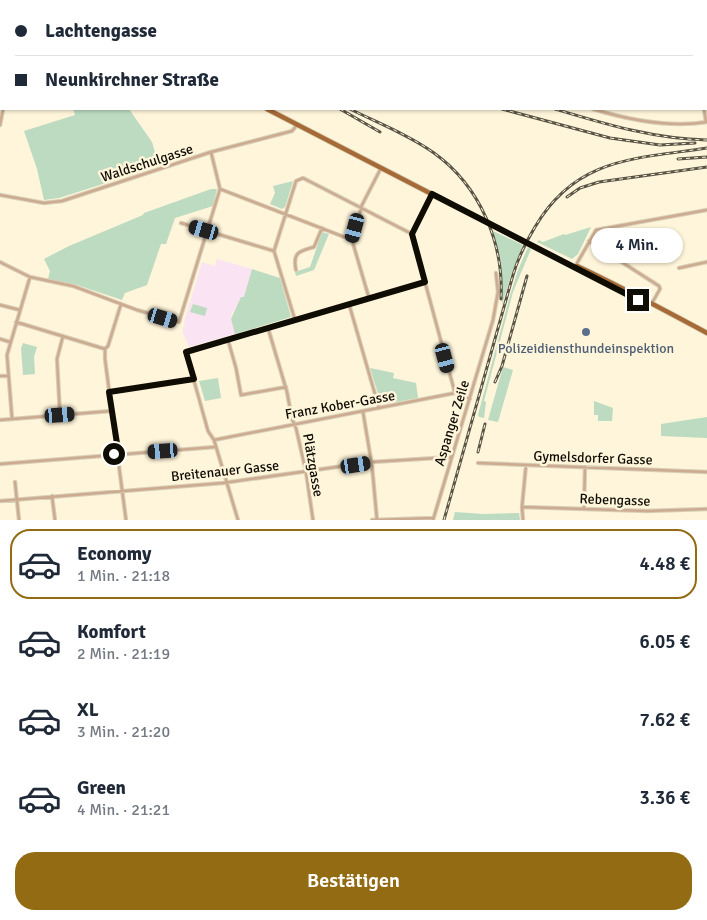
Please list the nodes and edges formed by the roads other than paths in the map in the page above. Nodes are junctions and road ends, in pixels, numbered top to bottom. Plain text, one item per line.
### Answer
1 (3, 110) edge
2 (269, 110) edge
3 (596, 110) edge
4 (707, 122) edge
5 (298, 124) junction
6 (0, 125) edge
7 (211, 152) junction
8 (381, 168) junction
9 (220, 189) junction
10 (432, 194) junction
11 (0, 195) edge
12 (361, 207) junction
13 (707, 210) edge
14 (286, 213) junction
15 (181, 223) dead end
16 (322, 228) junction
17 (207, 231) junction
18 (412, 234) junction
19 (352, 240) junction
20 (588, 241) junction
21 (274, 251) junction
22 (555, 257) junction
23 (0, 262) edge
24 (707, 262) edge
25 (576, 265) junction
26 (679, 268) dead end
27 (296, 270) dead end
28 (496, 273) dead end
29 (30, 277) junction
30 (425, 282) junction
31 (369, 298) junction
32 (643, 300) junction
33 (122, 303) junction
34 (349, 304) junction
35 (0, 305) edge
36 (652, 305) junction
37 (20, 310) junction
38 (295, 320) junction
39 (16, 322) junction
40 (268, 328) junction
41 (707, 333) edge
42 (63, 336) junction
43 (0, 339) edge
44 (228, 340) junction
45 (10, 342) junction
46 (105, 349) junction
47 (0, 376) edge
48 (8, 376) junction
49 (194, 379) junction
50 (286, 387) junction
51 (109, 392) junction
52 (455, 393) junction
53 (470, 399) junction
54 (379, 408) junction
55 (112, 411) junction
56 (363, 412) junction
57 (60, 415) junction
58 (12, 418) junction
59 (0, 420) edge
60 (294, 424) junction
61 (214, 440) junction
62 (215, 447) junction
63 (118, 454) junction
64 (452, 457) junction
65 (372, 462) junction
66 (478, 463) dead end
67 (0, 464) edge
68 (526, 465) junction
69 (585, 468) junction
70 (306, 472) junction
71 (707, 472) edge
72 (14, 482) dead end
73 (226, 483) junction
74 (122, 491) junction
75 (52, 496) junction
76 (17, 499) junction
77 (0, 501) edge
78 (522, 507) junction
79 (707, 508) edge
80 (584, 509) junction
81 (434, 519) edge
82 (20, 520) edge
83 (55, 520) edge
84 (126, 520) edge
85 (238, 520) edge
86 (313, 520) edge
87 (372, 520) edge
88 (377, 520) edge
89 (523, 520) edge

1 - 6 street
2 - 5 main road
3 - 4 street
5 - 7 street, Waldschulgasse
5 - 8 main road
7 - 9 street
7 - 11 street, Waldschulgasse
8 - 10 main road
8 - 12 street
9 - 14 street
9 - 17 street
10 - 18 street
10 - 22 main road
12 - 14 street
12 - 18 street
12 - 19 street
13 - 20 street
14 - 16 street
14 - 21 street
15 - 17 street
16 - 19 street
16 - 27 street
17 - 21 street
17 - 33 street
18 - 30 street
19 - 31 street
20 - 25 street
20 - 36 street
21 - 38 street
22 - 25 main road
22 - 32 main road
23 - 29 street
24 - 26 street
25 - 32 main road
28 - 53 street, Aspanger Zeile
29 - 33 street
29 - 37 street
30 - 31 street
30 - 52 street
31 - 34 street
32 - 36 main road
33 - 46 street
34 - 38 street
34 - 54 street
35 - 37 street
36 - 41 main road
37 - 39 street
38 - 40 street
39 - 42 street
39 - 45 street
40 - 44 street
40 - 50 street, Plätzgasse
42 - 46 street
42 - 57 street
43 - 45 street
44 - 49 street
44 - 50 street
45 - 48 street
46 - 51 street
47 - 48 street
48 - 58 street
49 - 51 street
49 - 61 street
50 - 60 street, Plätzgasse
51 - 55 street
52 - 53 street
52 - 54 street, Franz Kober-Gasse
53 - 64 street, Aspanger Zeile
54 - 56 street, Franz Kober-Gasse
55 - 57 street
55 - 63 street
56 - 60 street, Franz Kober-Gasse
56 - 65 street
57 - 58 street
58 - 59 street
60 - 61 street, Franz Kober-Gasse
60 - 70 street, Plätzgasse
61 - 62 street
62 - 63 street
62 - 73 street
63 - 67 street
63 - 74 street
64 - 65 street, Breitenauer Gasse
64 - 81 street, Aspanger Zeile
65 - 70 street, Breitenauer Gasse
65 - 88 street
66 - 68 street, Gymelsdorfer Gasse
68 - 69 street, Gymelsdorfer Gasse
68 - 78 street
69 - 71 street, Gymelsdorfer Gasse
69 - 80 street
70 - 73 street, Breitenauer Gasse
70 - 86 street, Plätzgasse
72 - 76 street
73 - 74 street, Breitenauer Gasse
73 - 85 street
74 - 75 street, Breitenauer Gasse
74 - 84 street
75 - 76 street, Breitenauer Gasse
75 - 83 street
76 - 77 street, Breitenauer Gasse
76 - 82 street
78 - 80 street, Rebengasse
78 - 89 street
79 - 80 street, Rebengasse
81 - 88 street
87 - 88 street

